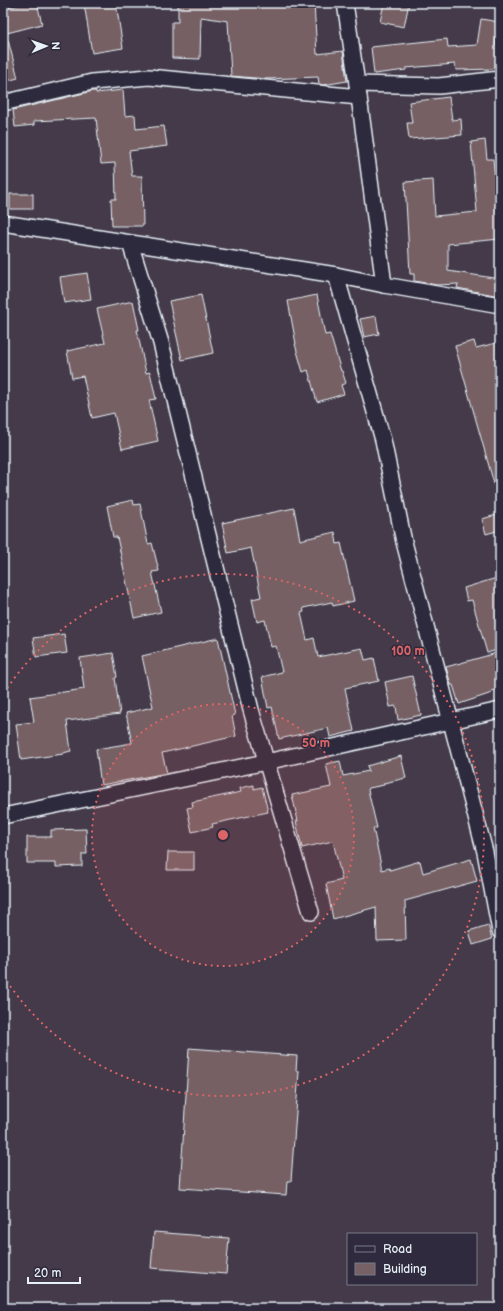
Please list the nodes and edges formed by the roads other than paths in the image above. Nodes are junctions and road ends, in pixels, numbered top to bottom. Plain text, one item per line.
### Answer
1 (345, 3) edge
2 (500, 79) edge
3 (358, 91) junction
4 (3, 102) edge
5 (3, 223) edge
6 (130, 243) junction
7 (336, 275) junction
8 (384, 285) junction
9 (500, 305) edge
10 (500, 710) edge
11 (450, 721) junction
12 (266, 762) junction
13 (3, 816) edge
14 (311, 912) dead end
15 (500, 931) edge

1 - 3 street
2 - 3 street
3 - 4 street
3 - 8 street
5 - 6 street
6 - 7 street
6 - 12 street
7 - 8 street
7 - 11 street
8 - 9 street
10 - 11 street
11 - 12 street
11 - 15 street
12 - 13 street
12 - 14 street

